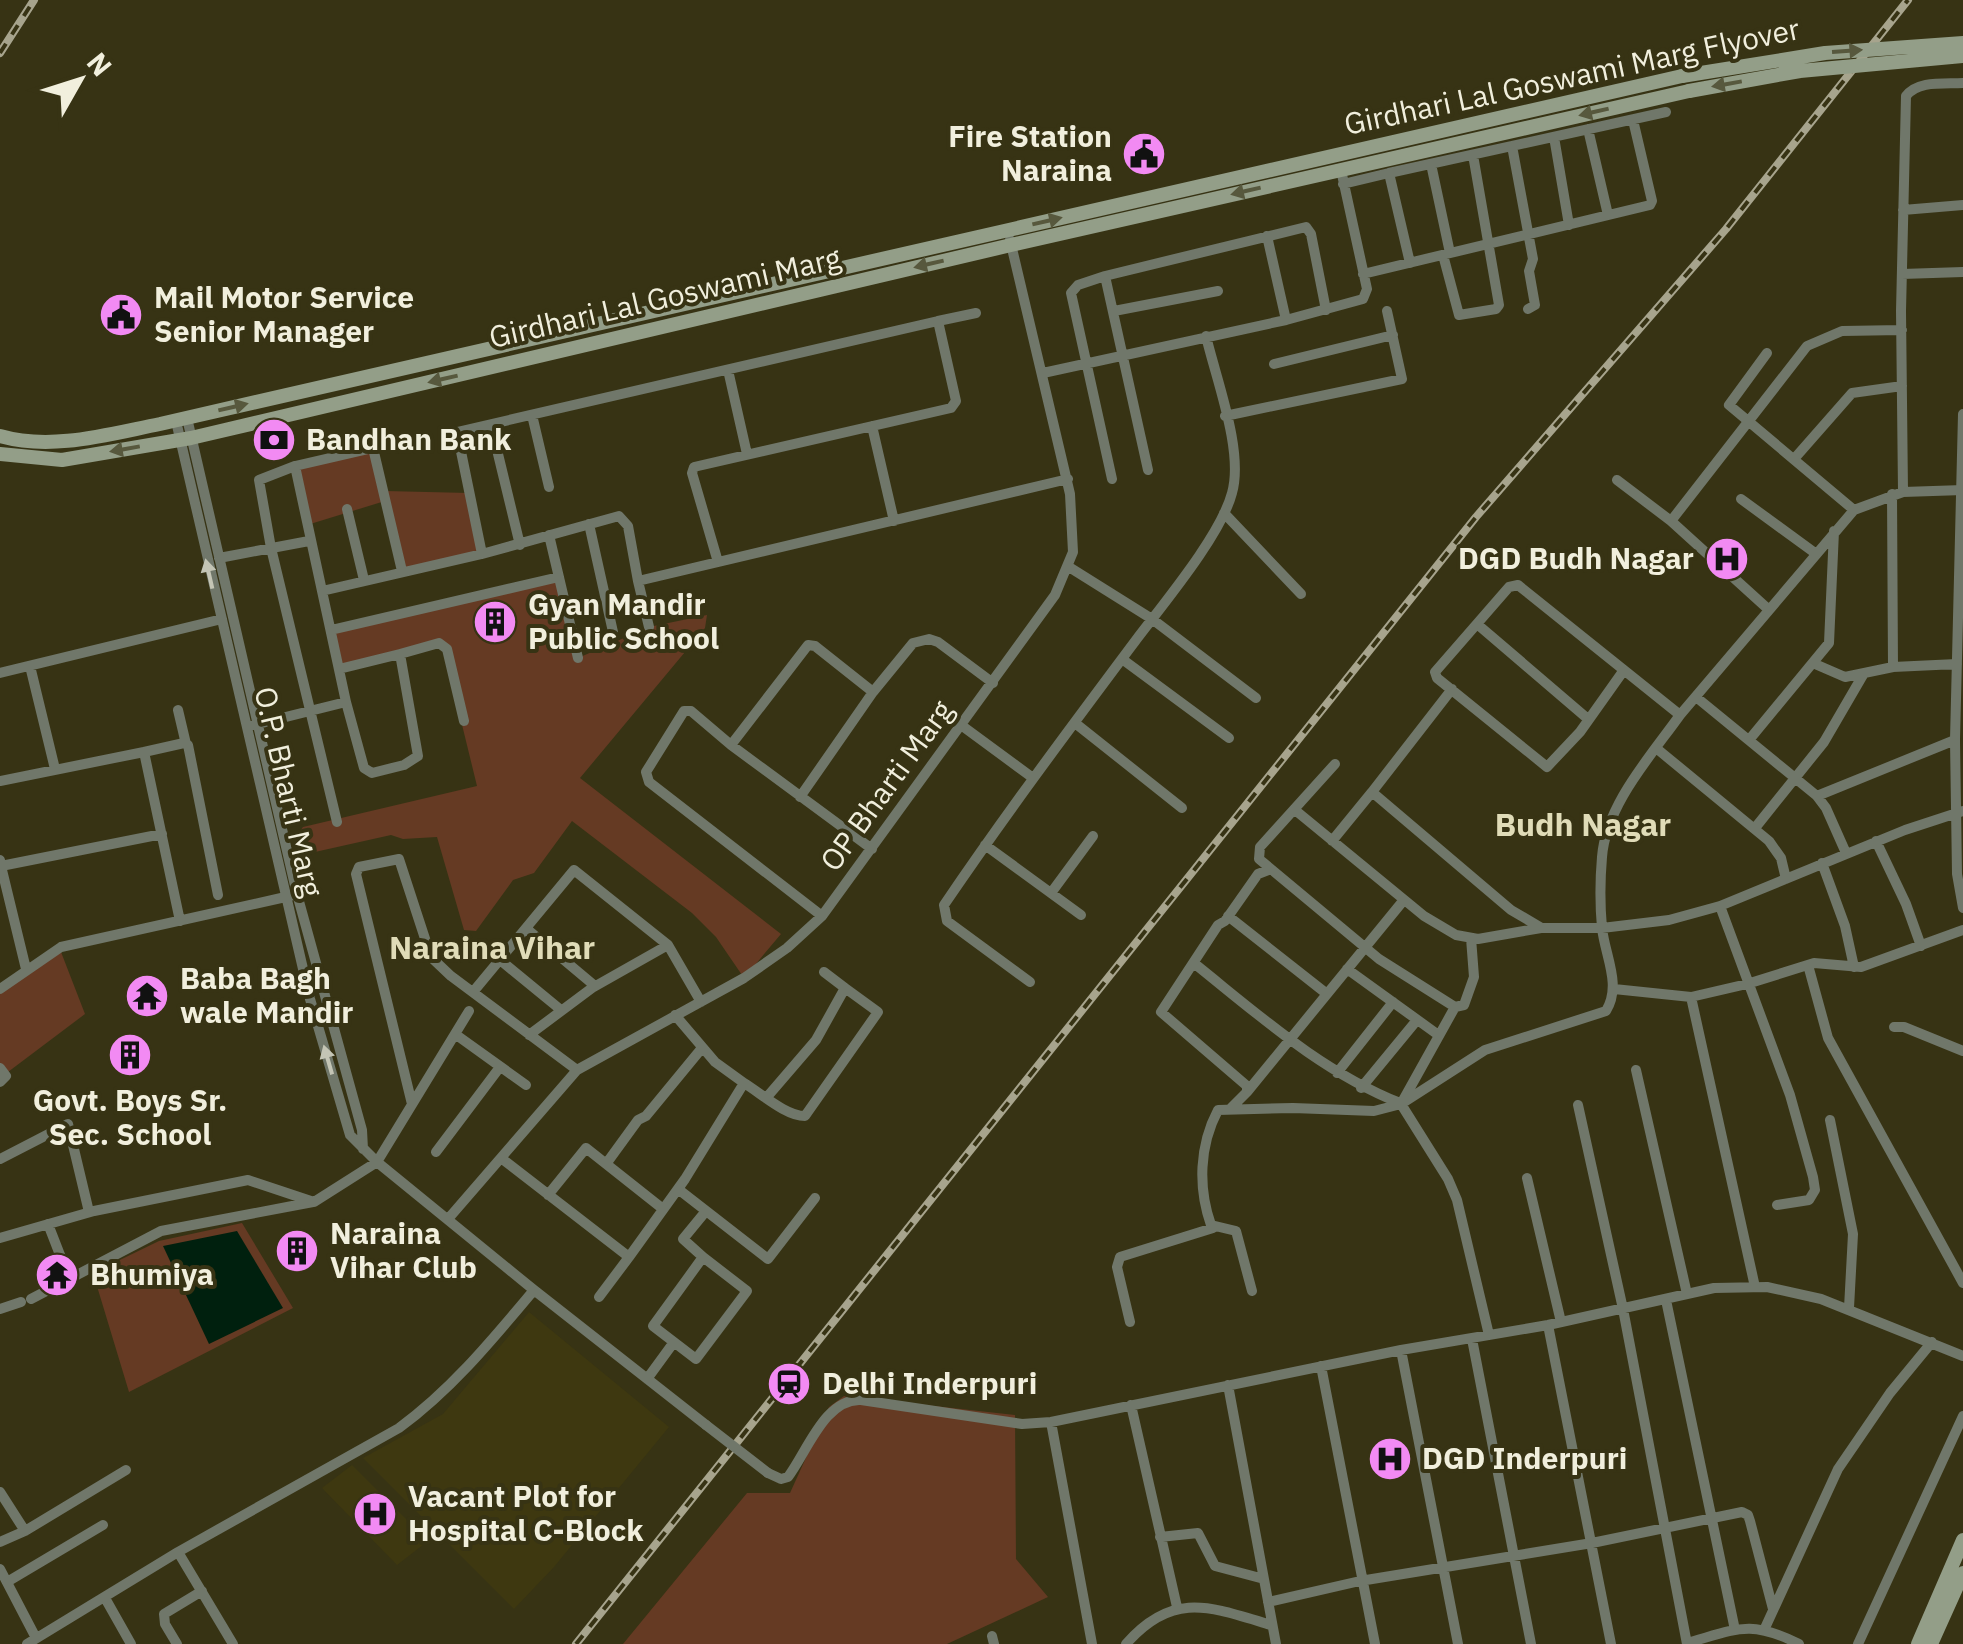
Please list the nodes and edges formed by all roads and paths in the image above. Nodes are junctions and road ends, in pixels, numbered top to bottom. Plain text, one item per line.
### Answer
1 (1963, 42) edge
2 (1963, 56) edge
3 (1963, 83) edge
4 (1686, 84) junction
5 (1666, 112) dead end
6 (1633, 120) junction
7 (1588, 130) junction
8 (1554, 137) junction
9 (1512, 146) junction
10 (1473, 155) junction
11 (1313, 160) joint
12 (1430, 164) junction
13 (1390, 173) junction
14 (1342, 177) junction
15 (1963, 204) edge
16 (1904, 210) junction
17 (1608, 216) junction
18 (1570, 225) junction
19 (1529, 235) junction
20 (1267, 236) junction
21 (1009, 237) junction
22 (1489, 244) junction
23 (1446, 254) junction
24 (1410, 263) junction
25 (1963, 272) edge
26 (1363, 274) junction
27 (1902, 274) junction
28 (1106, 276) junction
29 (1218, 291) dead end
30 (1528, 309) dead end
31 (1326, 310) junction
32 (1114, 311) junction
33 (1387, 311) dead end
34 (976, 313) dead end
35 (1286, 320) junction
36 (938, 322) junction
37 (1902, 330) junction
38 (1392, 335) junction
39 (1206, 336) junction
40 (1767, 353) dead end
41 (1125, 355) junction
42 (1087, 363) junction
43 (1274, 364) dead end
44 (728, 370) junction
45 (1043, 373) junction
46 (1902, 386) junction
47 (1963, 414) edge
48 (532, 415) junction
49 (1225, 416) junction
50 (182, 419) junction
51 (1748, 423) junction
52 (491, 425) junction
53 (872, 426) junction
54 (0, 436) edge
55 (184, 439) junction
56 (0, 454) edge
57 (747, 454) junction
58 (1794, 460) junction
59 (296, 466) junction
60 (1148, 470) dead end
61 (1068, 479) junction
62 (1112, 479) dead end
63 (1617, 480) dead end
64 (549, 487) dead end
65 (1961, 490) edge
66 (1897, 493) junction
67 (1741, 499) dead end
68 (347, 510) dead end
69 (1854, 510) junction
70 (1224, 512) junction
71 (894, 521) junction
72 (1670, 521) junction
73 (589, 524) junction
74 (1834, 530) junction
75 (549, 535) junction
76 (310, 540) junction
77 (520, 545) junction
78 (271, 548) junction
79 (1815, 553) junction
80 (482, 554) junction
81 (1960, 557) edge
82 (219, 558) junction
83 (718, 562) junction
84 (1069, 567) junction
85 (402, 571) junction
86 (559, 577) junction
87 (364, 580) junction
88 (638, 581) junction
89 (322, 591) junction
90 (1301, 594) dead end
91 (1768, 610) junction
92 (233, 616) junction
93 (1152, 618) junction
94 (220, 620) junction
95 (1477, 624) junction
96 (649, 627) dead end
97 (330, 630) junction
98 (613, 632) dead end
99 (400, 654) junction
100 (578, 658) dead end
101 (1122, 659) junction
102 (1815, 664) junction
103 (1956, 664) junction
104 (30, 666) junction
105 (1893, 667) junction
106 (339, 669) junction
107 (1624, 670) junction
108 (0, 673) edge
109 (1863, 675) junction
110 (993, 683) junction
111 (1452, 689) junction
112 (873, 692) junction
113 (1696, 697) junction
114 (1256, 698) dead end
115 (346, 702) junction
116 (178, 710) dead end
117 (310, 711) junction
118 (1680, 715) junction
119 (1588, 719) junction
120 (464, 721) dead end
121 (1075, 723) junction
122 (253, 725) junction
123 (961, 726) junction
124 (1228, 738) dead end
125 (1749, 740) junction
126 (186, 744) junction
127 (731, 746) junction
128 (1656, 748) junction
129 (1958, 748) edge
130 (144, 752) junction
131 (1336, 764) dead end
132 (56, 769) junction
133 (1034, 778) junction
134 (1795, 778) junction
135 (0, 780) edge
136 (1372, 792) junction
137 (800, 796) junction
138 (1817, 796) junction
139 (1182, 808) dead end
140 (1294, 810) junction
141 (1959, 811) edge
142 (336, 822) dead end
143 (1756, 828) junction
144 (162, 834) junction
145 (1093, 836) dead end
146 (1332, 841) junction
147 (1876, 841) junction
148 (985, 845) junction
149 (872, 849) junction
150 (1846, 853) junction
151 (1, 863) edge
152 (1822, 863) junction
153 (1271, 869) junction
154 (1960, 874) edge
155 (1786, 878) junction
156 (1051, 893) junction
157 (218, 895) dead end
158 (292, 895) junction
159 (1403, 900) junction
160 (1720, 906) junction
161 (1963, 908) edge
162 (1082, 915) dead end
163 (822, 916) junction
164 (1228, 916) junction
165 (180, 921) junction
166 (527, 928) junction
167 (1541, 928) junction
168 (1602, 928) junction
169 (1963, 930) edge
170 (1471, 938) junction
171 (668, 945) junction
172 (1921, 946) junction
173 (1364, 948) junction
174 (500, 960) junction
175 (1195, 964) junction
176 (1808, 965) junction
177 (1854, 967) junction
178 (1347, 969) junction
179 (26, 970) junction
180 (824, 972) dead end
181 (1030, 982) dead end
182 (1747, 984) junction
183 (596, 986) junction
184 (846, 988) junction
185 (0, 989) edge
186 (1614, 989) junction
187 (473, 992) junction
188 (1327, 994) junction
189 (1691, 997) junction
190 (701, 1002) junction
191 (1393, 1002) junction
192 (1455, 1007) junction
193 (561, 1010) junction
194 (470, 1011) dead end
195 (675, 1015) junction
196 (1417, 1020) junction
197 (1894, 1026) dead end
198 (455, 1034) junction
199 (1438, 1034) junction
200 (528, 1035) junction
201 (1291, 1040) junction
202 (702, 1048) junction
203 (1963, 1051) edge
204 (500, 1067) junction
205 (0, 1068) edge
206 (577, 1070) junction
207 (1636, 1070) dead end
208 (1337, 1073) junction
209 (0, 1082) edge
210 (744, 1082) junction
211 (526, 1085) dead end
212 (1361, 1088) junction
213 (1247, 1092) junction
214 (767, 1097) junction
215 (412, 1104) junction
216 (1401, 1104) junction
217 (1578, 1106) dead end
218 (1231, 1108) junction
219 (1830, 1120) dead end
220 (436, 1152) dead end
221 (501, 1158) junction
222 (0, 1159) edge
223 (377, 1162) junction
224 (606, 1164) junction
225 (1527, 1178) dead end
226 (678, 1189) junction
227 (548, 1194) junction
228 (815, 1198) dead end
229 (314, 1202) junction
230 (1778, 1205) dead end
231 (663, 1210) junction
232 (706, 1211) junction
233 (89, 1212) junction
234 (448, 1219) junction
235 (48, 1224) junction
236 (1213, 1228) junction
237 (0, 1238) edge
238 (629, 1257) junction
239 (703, 1257) junction
240 (69, 1278) junction
241 (1963, 1283) edge
242 (1755, 1287) junction
243 (534, 1290) junction
244 (1252, 1291) dead end
245 (1687, 1294) junction
246 (599, 1297) dead end
247 (1666, 1300) junction
248 (1622, 1308) junction
249 (1849, 1308) junction
250 (0, 1309) edge
251 (1130, 1322) dead end
252 (1561, 1322) junction
253 (1548, 1325) junction
254 (1489, 1336) junction
255 (1472, 1339) junction
256 (674, 1342) junction
257 (1932, 1342) junction
258 (1401, 1350) junction
259 (1963, 1356) edge
260 (1321, 1366) junction
261 (647, 1379) junction
262 (1228, 1385) junction
263 (1131, 1405) junction
264 (1963, 1416) edge
265 (1051, 1422) junction
266 (126, 1470) dead end
267 (0, 1492) edge
268 (1713, 1518) junction
269 (103, 1525) dead end
270 (1666, 1528) junction
271 (26, 1531) junction
272 (1160, 1536) junction
273 (1963, 1540) edge
274 (0, 1542) edge
275 (1592, 1543) junction
276 (178, 1552) junction
277 (1514, 1556) junction
278 (1443, 1568) junction
279 (0, 1569) edge
280 (1963, 1573) edge
281 (1264, 1579) junction
282 (1360, 1581) junction
283 (7, 1582) junction
284 (202, 1591) junction
285 (104, 1598) junction
286 (1268, 1602) junction
287 (1178, 1608) junction
288 (1773, 1609) junction
289 (1271, 1625) junction
290 (1766, 1628) junction
291 (1735, 1630) junction
292 (32, 1641) edge
293 (1687, 1643) edge
294 (131, 1644) edge
295 (178, 1644) edge
296 (232, 1644) edge
297 (1092, 1644) edge
298 (1126, 1644) edge
299 (1276, 1644) edge
300 (1375, 1644) edge
301 (1458, 1644) edge
302 (1531, 1644) edge
303 (1611, 1644) edge
304 (1799, 1644) edge
305 (1858, 1644) edge
306 (1918, 1644) edge
307 (1931, 1644) edge

4 -> 1 main road, Girdhari Lal Goswami Marg Flyover, bridge
2 -> 4 main road, Girdhari Lal Goswami Marg Flyover, bridge
3 - 16 street
4 - 11 main road, Girdhari Lal Goswami Marg Flyover
4 -> 14 main road, Girdhari Lal Goswami Marg Flyover
5 - 6 street
6 - 7 street
6 - 17 street
7 - 8 street
7 - 17 street
8 - 9 street
8 - 18 street
9 - 10 street
9 - 19 street
10 - 12 street
10 - 22 street
21 -> 11 main road, Girdhari Lal Goswami Marg
12 - 13 street
12 - 23 street
13 - 14 street
13 - 24 street
14 -> 21 main road, Girdhari Lal Goswami Marg
14 - 26 street
15 - 16 street
16 - 27 street
17 - 18 street
18 - 19 street
19 - 22 street
19 - 30 street
20 - 28 street
20 - 31 street
20 - 35 street
21 - 45 street, OP Bharti Marg
50 -> 21 main road, Girdhari Lal Goswami Marg
21 -> 55 main road, Girdhari Lal Goswami Marg
22 - 23 street
22 - 23 street
23 - 24 street
24 - 26 street
25 - 27 street
26 - 31 street
27 - 37 street
28 - 32 street
28 - 42 street
29 - 32 street
31 - 35 street
32 - 41 street
33 - 38 street
34 - 36 street
35 - 39 street
36 - 44 street
36 - 53 street
37 - 46 street
37 - 51 street
38 - 43 street
38 - 49 street
39 - 41 street
39 - 49 street
40 - 51 street
41 - 42 street
41 - 60 street
42 - 45 street
42 - 62 street
44 - 48 street
44 - 57 street
45 - 61 street, OP Bharti Marg
46 - 58 street
46 - 66 street
47 - 65 street
48 - 52 street
48 - 64 street
49 - 70 street
50 - 54 main road, Girdhari Lal Goswami Marg
50 - 55 street
51 - 58 street
51 - 72 street
52 - 77 street
52 - 80 street
53 - 57 street
53 - 71 street
55 -> 56 main road, Girdhari Lal Goswami Marg
55 - 82 street, O.P. Bharti Marg
94 -> 55 street, O.P. Bharti Marg
57 - 83 street
58 - 69 street
59 - 76 street
59 - 78 street
59 - 85 street
61 - 71 street
61 - 84 street, OP Bharti Marg
63 - 72 street
65 - 66 street
65 - 81 street
66 - 69 street
66 - 105 street
67 - 79 street
68 - 87 street
69 - 74 street
70 - 90 street
70 - 93 street
71 - 83 street
72 - 91 street
73 - 75 street
73 - 88 street
73 - 98 street
74 - 79 street
74 - 102 street
75 - 77 street
75 - 86 street
76 - 78 street
76 - 89 street
77 - 80 street
78 - 82 street
78 - 117 street
79 - 91 street
80 - 85 street
81 - 103 street
82 - 92 street, O.P. Bharti Marg
83 - 88 street
84 - 93 street
84 - 110 street, OP Bharti Marg
85 - 87 street
86 - 97 street
86 - 100 street
87 - 89 street
88 - 96 street
89 - 97 street
91 - 113 street
92 - 94 street
92 - 122 street, O.P. Bharti Marg
93 - 101 street
93 - 114 street
94 - 104 street
94 - 122 street, O.P. Bharti Marg
95 - 107 street
95 - 111 street
95 - 119 street
97 - 106 street
99 - 106 street
99 - 115 street
99 - 120 street
101 - 121 street
101 - 124 street
102 - 109 street
102 - 125 street
103 - 105 street
103 - 129 street
104 - 108 street
104 - 132 street
105 - 109 street
106 - 115 street
107 - 118 street
107 - 119 street
109 - 134 street
110 - 112 street
110 - 123 street, OP Bharti Marg
111 - 119 street
111 - 136 street
112 - 127 street
112 - 137 street
113 - 118 street
113 - 125 street
115 - 117 street
116 - 126 street
117 - 122 street
117 - 142 street
118 - 128 street
121 - 133 street
121 - 139 street
122 - 158 street, O.P. Bharti Marg
123 - 133 street
123 - 149 street, OP Bharti Marg
125 - 134 street
126 - 130 street
126 - 157 street
127 - 137 street
127 - 163 street
128 - 143 street
128 - 168 street
129 - 138 street
129 - 141 street
130 - 132 street
130 - 144 street
131 - 140 street
132 - 135 street
133 - 148 street
134 - 138 street
134 - 143 street
136 - 146 street
136 - 167 street
137 - 149 street
138 - 150 street
140 - 146 street
140 - 153 street
141 - 147 street
141 - 154 street
143 - 155 street
144 - 151 street
144 - 165 street
145 - 156 street
146 - 159 street
147 - 150 street
147 - 172 street
148 - 156 street
148 - 181 street
149 - 163 street, OP Bharti Marg
150 - 152 street
151 - 179 street
152 - 155 street
152 - 177 street
153 - 164 street
153 - 173 street
154 - 161 street
155 - 160 street
156 - 162 street
158 - 165 street
158 - 223 street, O.P. Bharti Marg
159 - 170 street
159 - 173 street
160 - 168 street
160 - 182 street
163 - 190 street, OP Bharti Marg
164 - 175 street
164 - 188 street
165 - 179 street
166 - 171 street
166 - 174 street
166 - 183 street
167 - 168 street
167 - 170 street
168 - 186 street
169 - 172 street
170 - 192 street
171 - 183 street
171 - 190 street
172 - 177 street
173 - 178 street
173 - 192 street
174 - 187 street
174 - 193 street
175 - 201 street
175 - 213 street
176 - 177 street
176 - 182 street
176 - 241 street
178 - 188 street
178 - 191 street
179 - 185 street
180 - 184 street
182 - 189 street
182 - 230 street
183 - 193 street
184 - 214 street
184 - 214 street
186 - 189 street
186 - 216 street
187 - 200 street
187 - 215 street
188 - 201 street
189 - 242 street
190 - 195 street, OP Bharti Marg
191 - 196 street
191 - 208 street
192 - 199 street
193 - 200 street
194 - 198 street
195 - 202 street
195 - 206 street, OP Bharti Marg
196 - 199 street
196 - 212 street
197 - 203 street
198 - 204 street
198 - 215 street
199 - 216 street
200 - 206 street
201 - 208 street
201 - 213 street
202 - 210 street
202 - 224 street
204 - 211 street
204 - 220 street
205 - 209 street
206 - 221 street, OP Bharti Marg
207 - 245 street
208 - 212 street
210 - 214 street
210 - 226 street
212 - 216 street
213 - 218 street
215 - 223 street
216 - 218 street
216 - 254 street
217 - 248 street
218 - 236 street
219 - 249 street
221 - 227 street
221 - 234 street, OP Bharti Marg
222 - 233 street
223 - 229 street
223 - 234 street, O.P. Bharti Marg
224 - 227 street
224 - 231 street
225 - 252 street
226 - 231 street
226 - 232 street
227 - 238 street
228 - 232 street
229 - 233 street
229 - 240 street
231 - 238 street
232 - 239 street
233 - 235 street
234 - 243 street, O.P. Bharti Marg
235 - 237 street
235 - 240 street
236 - 244 street
236 - 251 street
238 - 246 street
239 - 256 street
239 - 256 street
240 - 250 street
242 - 245 street
242 - 249 street
243 - 261 street, O.P. Bharti Marg
243 - 276 street
245 - 247 street
247 - 248 street
247 - 268 street
248 - 252 street
248 - 270 street
249 - 257 street
252 - 253 street
253 - 254 street
253 - 275 street
254 - 255 street
255 - 258 street
255 - 277 street
256 - 261 street
257 - 259 street
257 - 288 street
258 - 260 street
258 - 278 street
260 - 262 street
260 - 282 street
261 - 265 street, O.P. Bharti Marg, bridge
262 - 263 street
262 - 281 street
263 - 265 street
263 - 272 street
264 - 305 street
265 - 297 street
266 - 271 street
267 - 271 street
268 - 270 street
268 - 288 street
268 - 291 street
269 - 283 street
270 - 275 street
270 - 293 street
271 - 274 street
272 - 281 street
272 - 287 street
273 - 306 main road
275 - 277 street
275 - 303 street
276 - 284 street
276 - 285 street
277 - 278 street
277 - 302 street
278 - 282 street
278 - 301 street
279 - 283 street
280 - 307 main road
281 - 286 street
282 - 286 street
282 - 300 street
283 - 292 street
284 - 295 street
284 - 296 street
285 - 292 street
285 - 294 street
286 - 289 street
287 - 289 street
287 - 298 street
288 - 290 street
289 - 299 street
290 - 291 street
290 - 304 street
291 - 293 street

